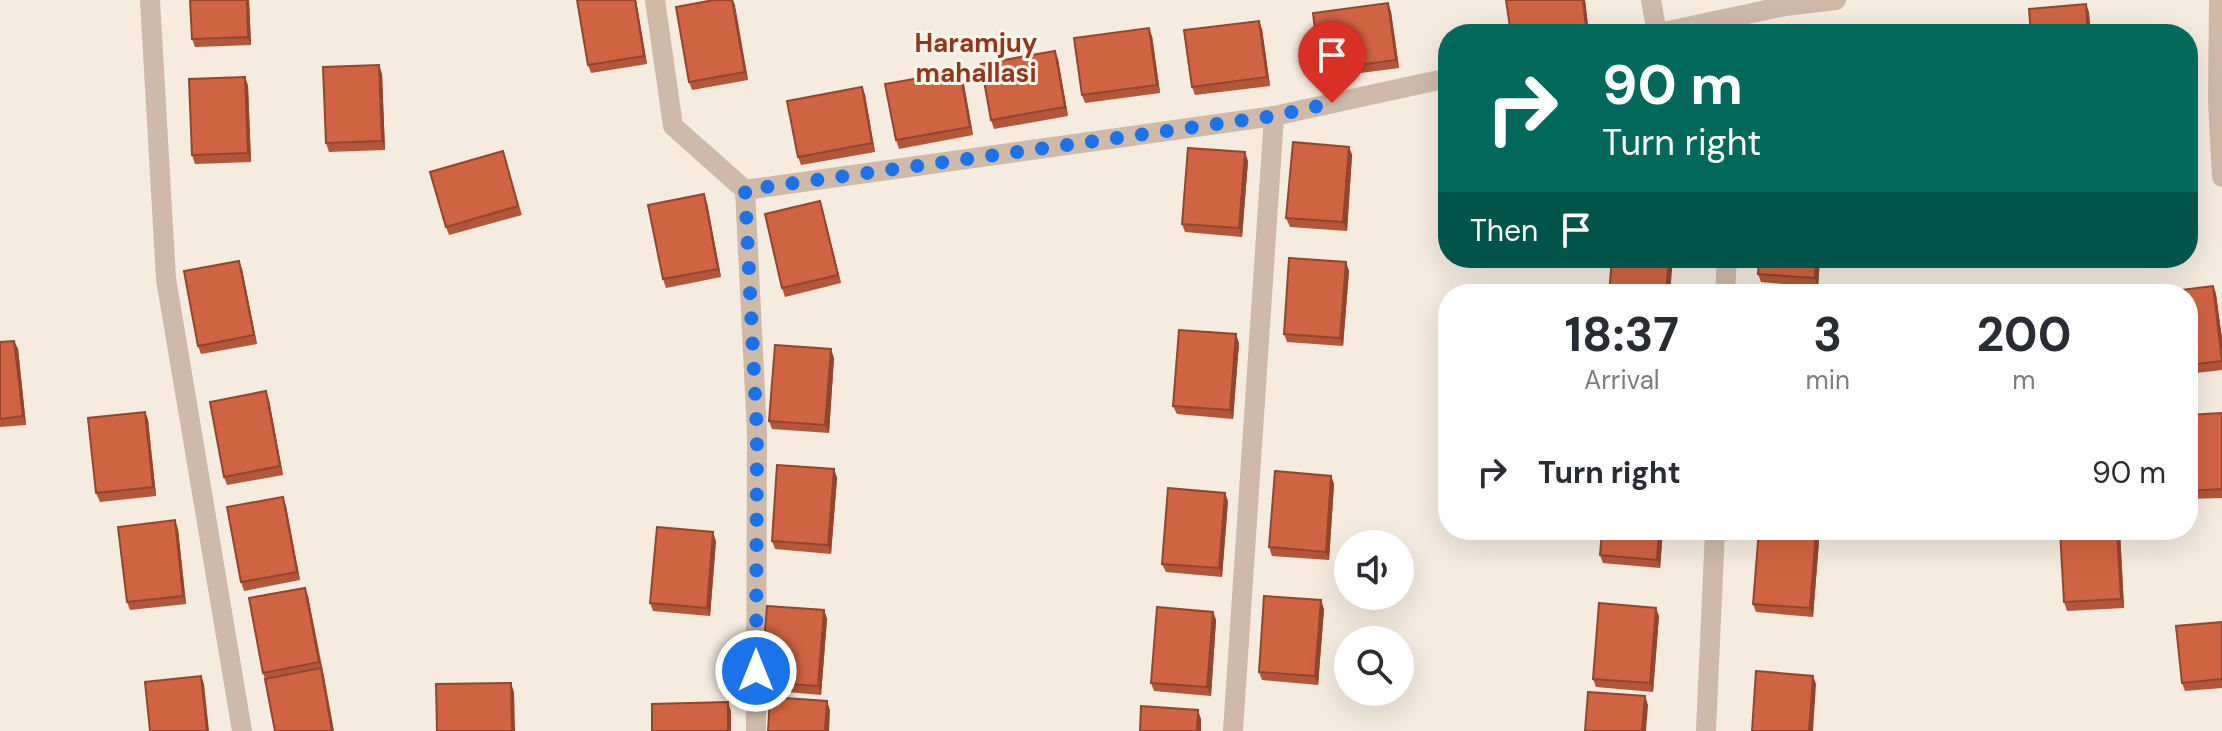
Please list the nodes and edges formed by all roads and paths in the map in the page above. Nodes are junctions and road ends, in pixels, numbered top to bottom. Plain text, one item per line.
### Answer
1 (150, 0) edge
2 (655, 0) edge
3 (1651, 0) edge
4 (1836, 0) edge
5 (2219, 0) edge
6 (1654, 24) edge
7 (1740, 24) edge
8 (1438, 80) edge
9 (1274, 116) junction
10 (2222, 177) edge
11 (745, 190) junction
12 (1715, 540) edge
13 (242, 731) edge
14 (756, 731) edge
15 (1233, 731) edge
16 (1706, 731) edge

1 - 13 street
2 - 11 street
3 - 6 street
4 - 7 street
5 - 10 street
8 - 9 street
9 - 11 street
9 - 15 street
11 - 14 street
12 - 16 street

